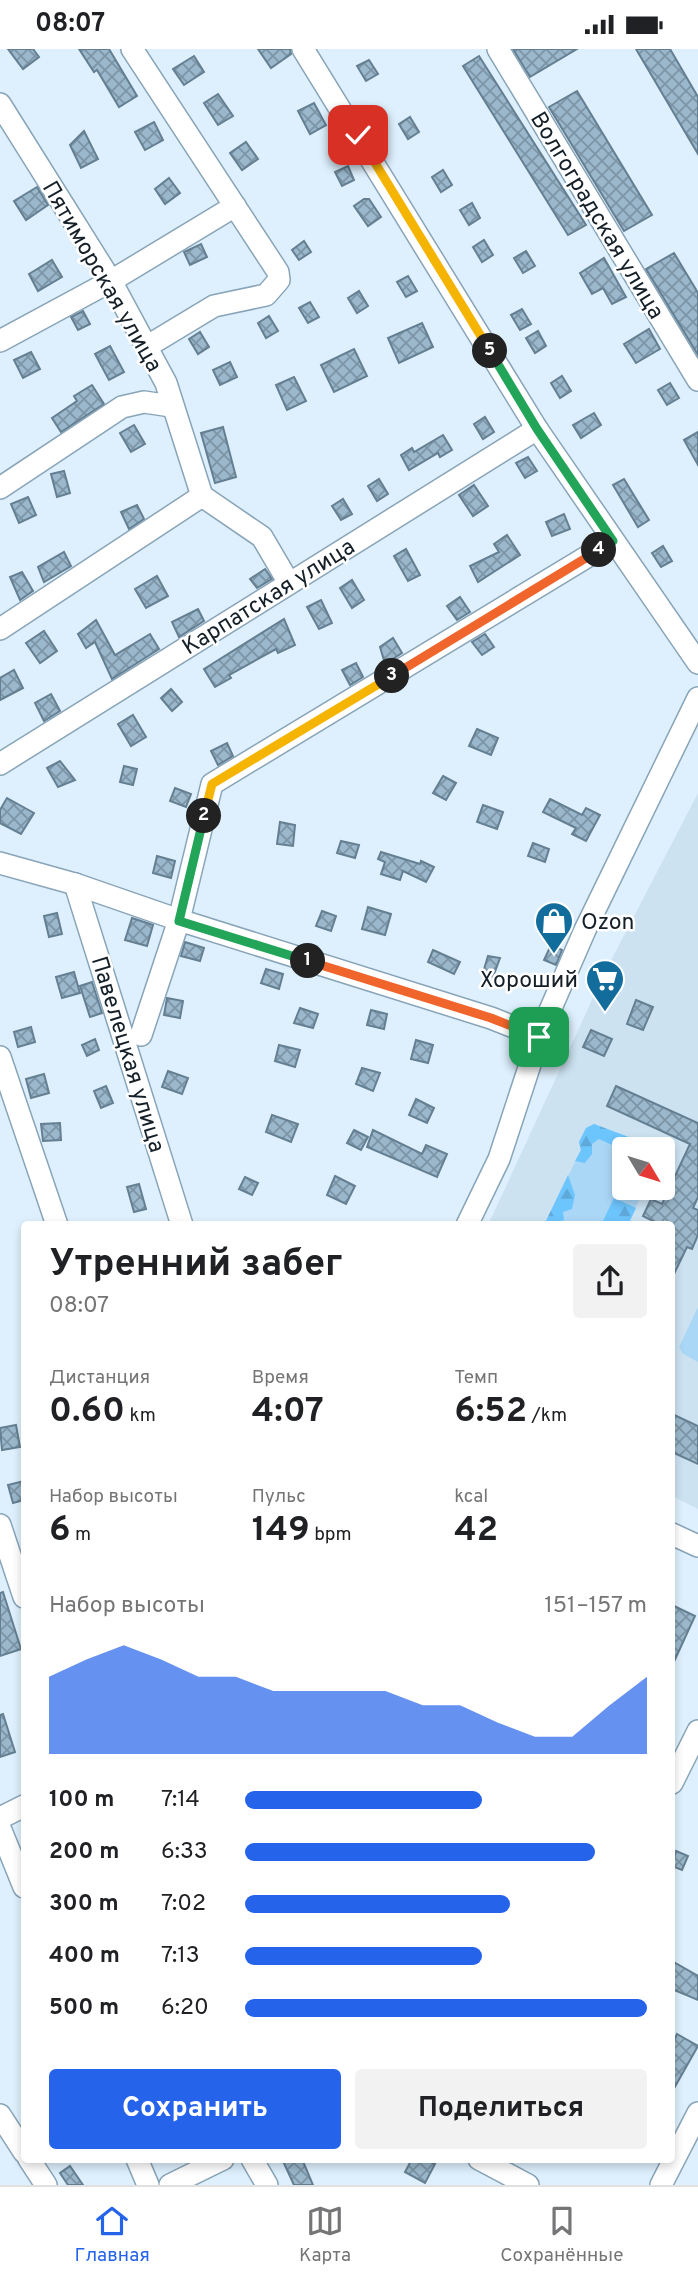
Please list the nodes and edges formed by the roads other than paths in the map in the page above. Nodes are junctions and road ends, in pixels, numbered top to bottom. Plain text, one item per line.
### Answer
1 (132, 49) edge
2 (303, 49) edge
3 (498, 49) edge
4 (0, 104) edge
5 (235, 206) junction
6 (111, 281) junction
7 (0, 341) edge
8 (146, 347) junction
9 (698, 380) edge
10 (171, 406) junction
11 (537, 429) junction
12 (0, 488) edge
13 (202, 496) junction
14 (613, 541) junction
15 (289, 583) junction
16 (0, 629) edge
17 (698, 663) edge
18 (698, 698) edge
19 (0, 764) edge
20 (0, 863) edge
21 (75, 884) junction
22 (179, 921) junction
23 (141, 1035) dead end
24 (539, 1037) junction
25 (0, 1057) edge
26 (56, 1221) edge
27 (182, 1221) edge
28 (469, 1221) edge
29 (0, 1525) edge
30 (675, 1535) edge
31 (698, 1546) edge
32 (21, 1588) edge
33 (698, 1731) edge
34 (675, 1777) edge
35 (21, 1808) edge
36 (0, 1818) edge
37 (0, 1828) edge
38 (21, 1880) edge
39 (698, 2113) edge
40 (0, 2115) edge
41 (21, 2147) edge
42 (675, 2158) edge
43 (32, 2163) edge
44 (139, 2163) edge
45 (215, 2163) edge
46 (254, 2163) edge
47 (672, 2163) edge
48 (487, 2167) edge
49 (46, 2185) edge
50 (148, 2185) edge
51 (170, 2185) edge
52 (267, 2185) edge
53 (528, 2185) edge
54 (661, 2185) edge

1 - 5 street
2 - 11 street
3 - 9 street, Волгоградская улица
4 - 6 street, Пятиморская улица
5 - 6 street
5 - 8 street
6 - 7 street
6 - 8 street, Пятиморская улица
8 - 10 street, Пятиморская улица
10 - 12 street
10 - 13 street, Пятиморская улица
11 - 14 street
11 - 15 street, Карпатская улица
13 - 15 street
13 - 16 street
14 - 17 street
14 - 22 street
15 - 19 street, Карпатская улица
18 - 24 street
20 - 21 street
21 - 22 street
21 - 27 street, Павелецкая улица
22 - 23 street
22 - 24 street
24 - 28 street
25 - 26 street
29 - 32 street
30 - 31 street
33 - 34 street
35 - 36 street
37 - 38 street
39 - 42 street
40 - 41 street
43 - 49 street
44 - 50 street
45 - 51 street
46 - 52 street
47 - 54 street
48 - 53 street

